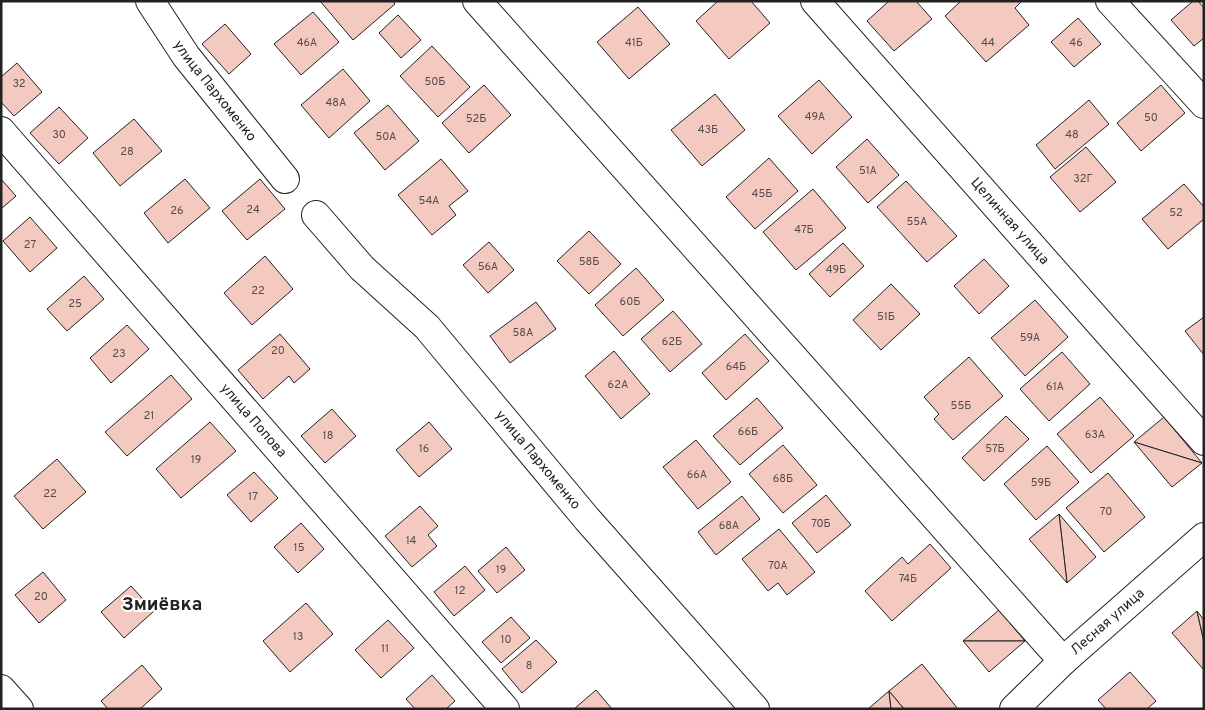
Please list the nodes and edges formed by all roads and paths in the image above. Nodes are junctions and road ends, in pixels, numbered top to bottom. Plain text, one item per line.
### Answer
1 (150, 1) edge
2 (477, 1) edge
3 (816, 1) edge
4 (1110, 1) edge
5 (1204, 104) edge
6 (1, 131) edge
7 (285, 179) dead end
8 (316, 215) dead end
9 (1204, 442) edge
10 (1199, 551) edge
11 (1063, 661) junction
12 (1, 689) edge
13 (19, 709) edge
14 (505, 709) edge
15 (755, 709) edge
16 (1014, 709) edge

1 - 7 street, улица Пархоменко
2 - 11 street
3 - 9 street, Целинная улица
4 - 5 street
6 - 14 street, улица Попова
8 - 15 street, улица Пархоменко
10 - 11 street, Лесная улица
11 - 16 street, Лесная улица
12 - 13 street

